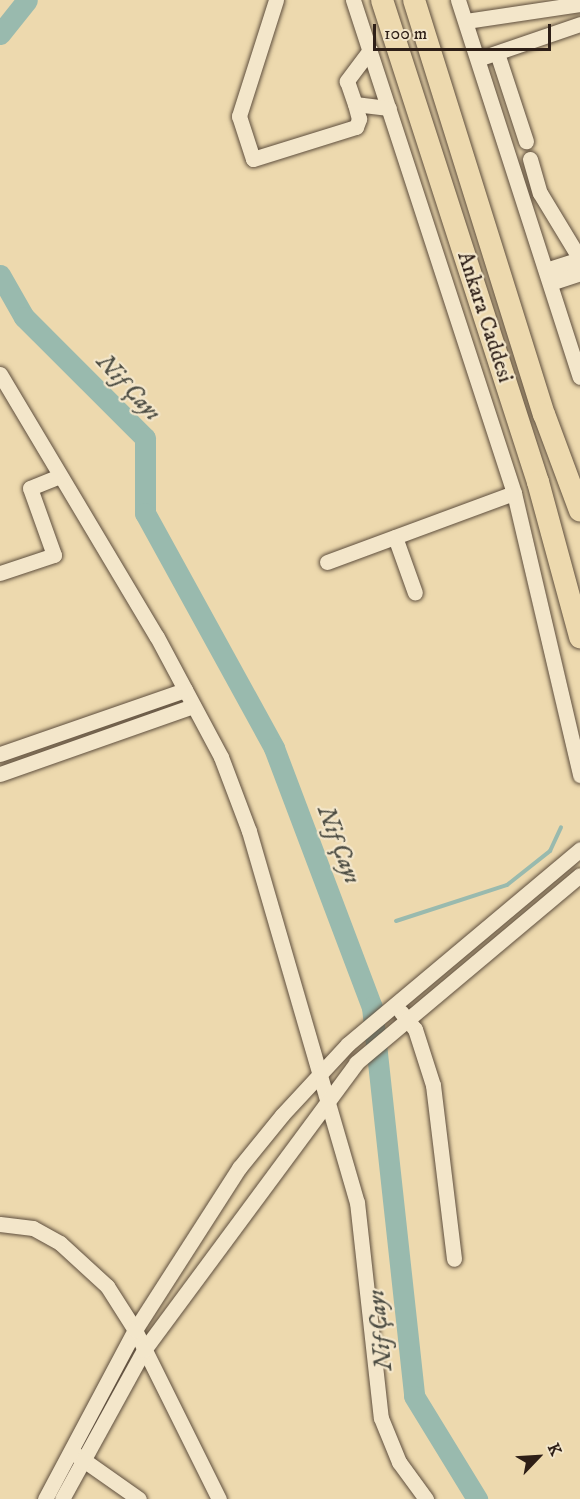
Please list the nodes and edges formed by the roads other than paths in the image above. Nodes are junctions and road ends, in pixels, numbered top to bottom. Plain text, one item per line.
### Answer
1 (276, 0) edge
2 (353, 0) edge
3 (382, 0) edge
4 (414, 0) edge
5 (459, 0) edge
6 (580, 4) edge
7 (465, 21) junction
8 (580, 24) edge
9 (370, 50) junction
10 (497, 53) junction
11 (478, 59) junction
12 (355, 104) junction
13 (389, 108) junction
14 (526, 141) dead end
15 (530, 159) dead end
16 (580, 259) edge
17 (580, 273) edge
18 (548, 277) junction
19 (580, 373) edge
20 (0, 374) edge
21 (60, 476) junction
22 (514, 492) junction
23 (580, 511) edge
24 (395, 537) junction
25 (327, 562) dead end
26 (0, 573) edge
27 (415, 593) dead end
28 (580, 638) edge
29 (185, 690) junction
30 (193, 706) junction
31 (0, 754) edge
32 (0, 774) edge
33 (580, 775) edge
34 (580, 849) edge
35 (580, 875) edge
36 (390, 1009) junction
37 (407, 1020) junction
38 (317, 1076) junction
39 (325, 1101) junction
40 (0, 1224) edge
41 (454, 1259) dead end
42 (135, 1330) junction
43 (144, 1350) junction
44 (70, 1451) junction
45 (84, 1460) junction
46 (45, 1499) edge
47 (62, 1499) edge
48 (139, 1499) edge
49 (219, 1499) edge
50 (426, 1499) edge

1 - 12 street
2 - 9 street
3 - 28 highway, Ankara Caddesi
4 - 23 highway, Ankara Caddesi
5 - 7 street
6 - 7 street
7 - 11 street
8 - 10 street
9 - 12 street
9 - 13 street
10 - 11 street
10 - 14 street
11 - 18 street
12 - 13 street
13 - 22 street
15 - 16 street
16 - 18 street
17 - 18 street
18 - 19 street
20 - 21 street
21 - 26 street
21 - 29 street
22 - 24 street
22 - 33 street
24 - 25 street
24 - 27 street
29 - 30 street
29 - 31 street
30 - 32 street
30 - 38 street
34 - 36 street
35 - 37 street
36 - 37 street
36 - 38 street
37 - 39 street
37 - 41 street
38 - 39 street
38 - 42 street
39 - 43 street
39 - 50 street
40 - 42 street
42 - 43 street
42 - 44 street
43 - 45 street
43 - 49 street
44 - 45 street
44 - 46 street
45 - 47 street
45 - 48 street

